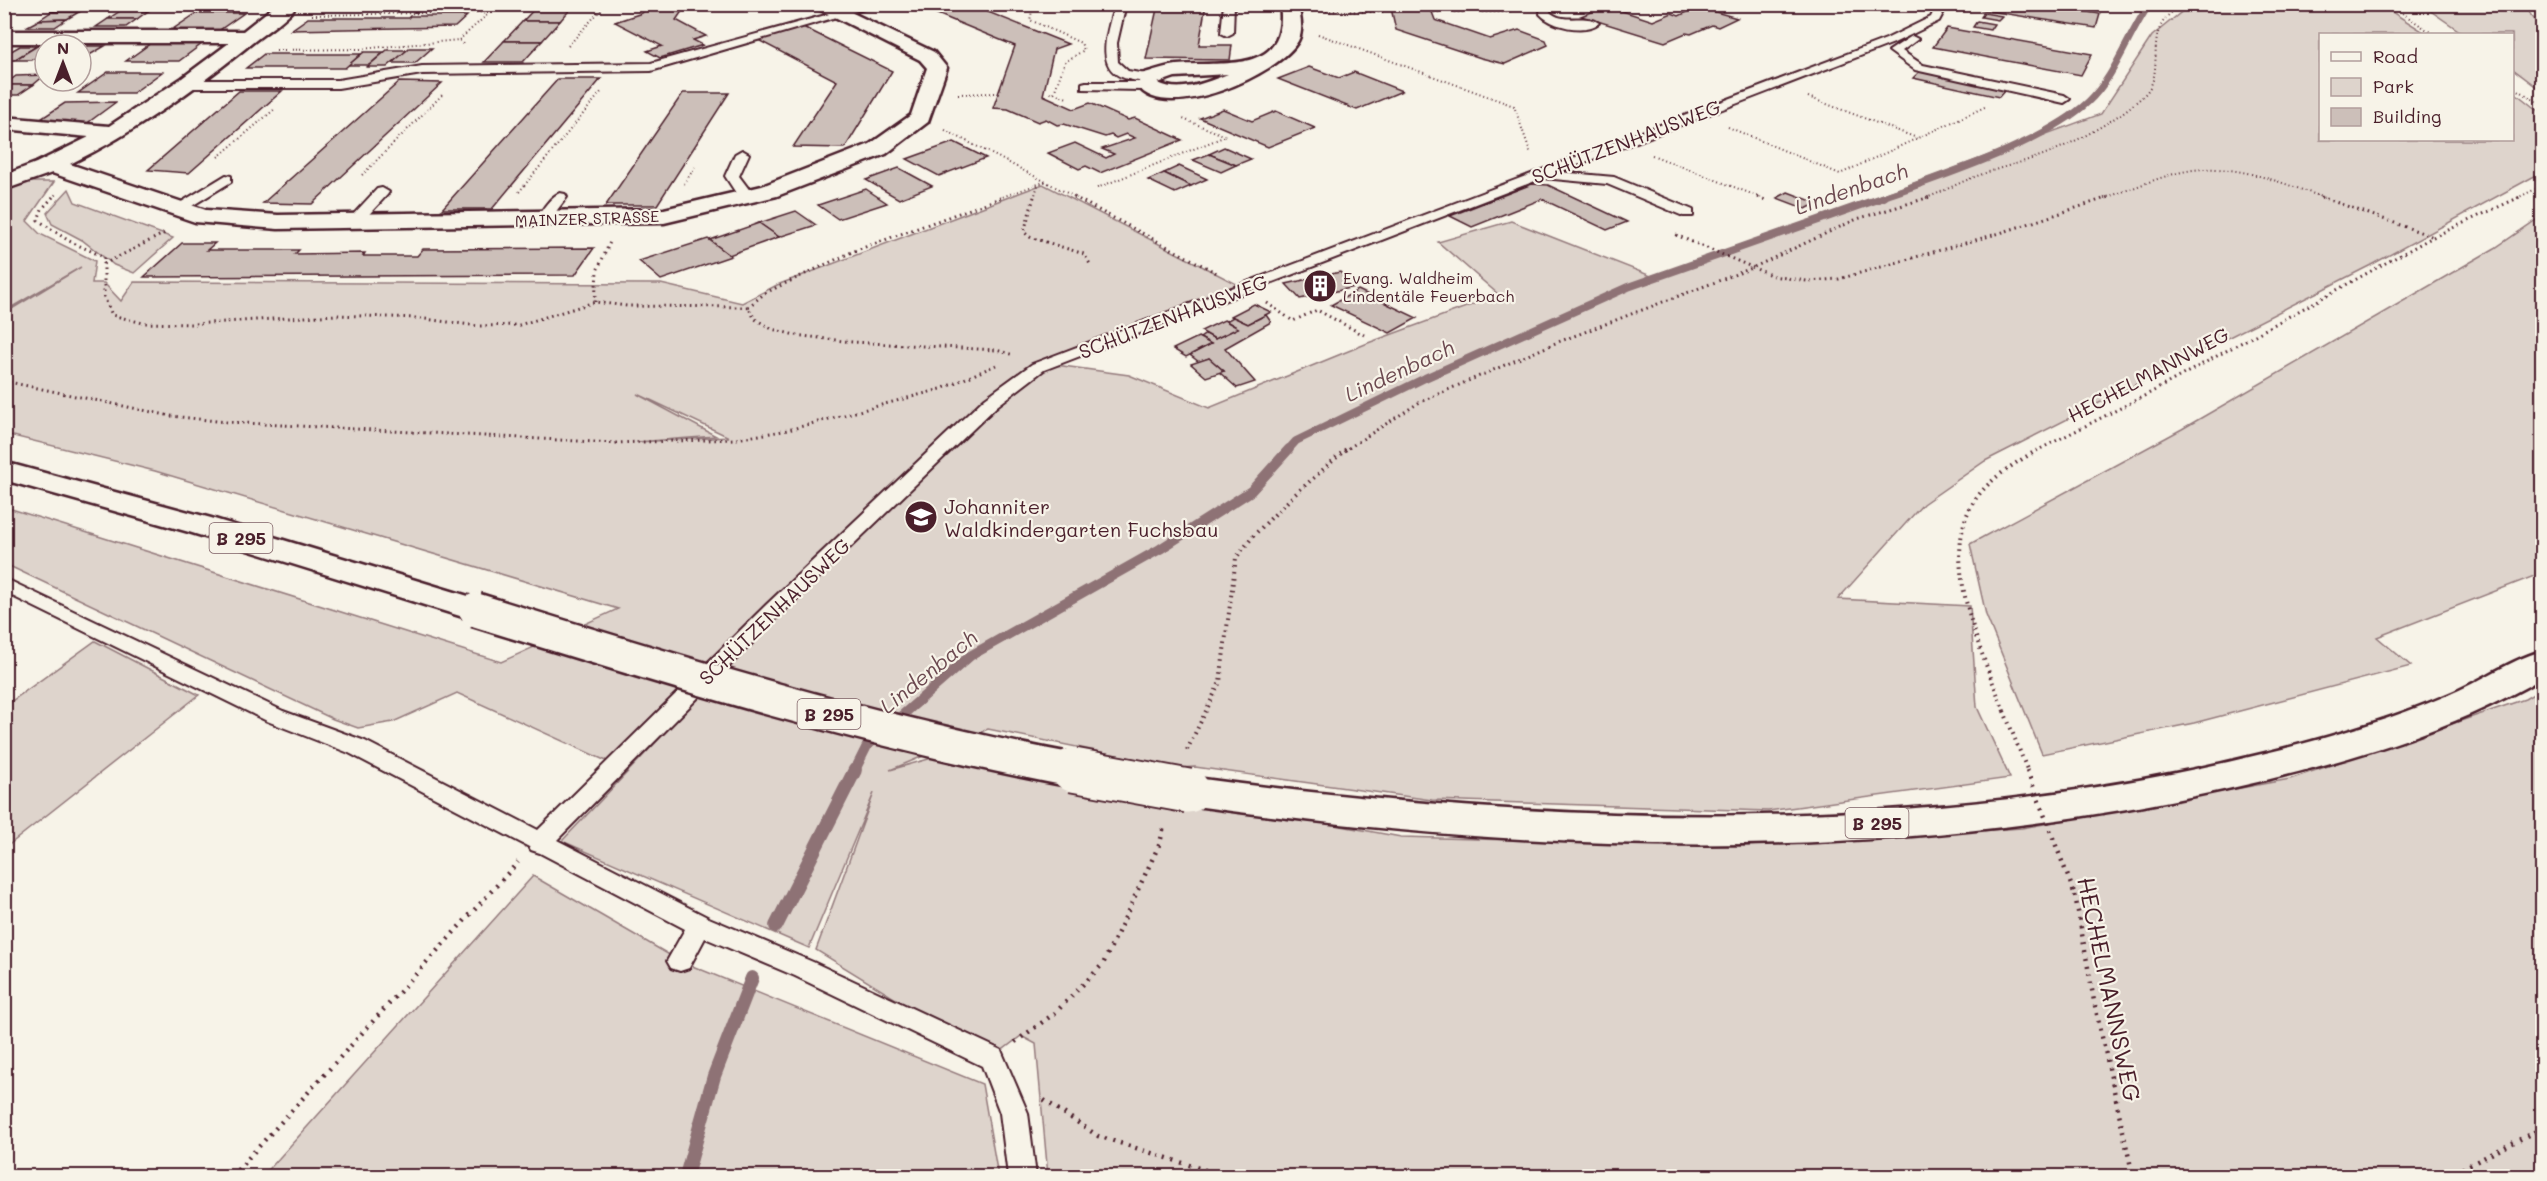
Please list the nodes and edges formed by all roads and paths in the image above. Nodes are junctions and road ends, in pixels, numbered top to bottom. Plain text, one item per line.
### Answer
1 (492, 4) edge
2 (606, 4) edge
3 (818, 4) edge
4 (1008, 4) edge
5 (1121, 4) edge
6 (1229, 4) edge
7 (1452, 4) edge
8 (1530, 4) edge
9 (1547, 4) edge
10 (1626, 4) edge
11 (1943, 4) edge
12 (2186, 4) edge
13 (2389, 4) edge
14 (866, 7) dead end
15 (1640, 9) dead end
16 (282, 10) edge
17 (480, 12) junction
18 (1386, 12) dead end
19 (1434, 12) dead end
20 (1446, 12) junction
21 (1291, 13) edge
22 (838, 14) junction
23 (1593, 23) dead end
24 (1227, 33) dead end
25 (2432, 33) edge
26 (1901, 36) junction
27 (4, 37) edge
28 (248, 37) junction
29 (459, 40) junction
30 (230, 50) junction
31 (547, 69) junction
32 (620, 69) junction
33 (442, 70) junction
34 (468, 70) junction
35 (1148, 82) junction
36 (184, 84) junction
37 (304, 84) junction
38 (1774, 84) junction
39 (1086, 86) dead end
40 (2514, 87) edge
41 (2020, 90) junction
42 (996, 93) dead end
43 (1050, 93) dead end
44 (955, 94) dead end
45 (2064, 99) dead end
46 (2542, 105) edge
47 (1696, 114) junction
48 (1177, 116) dead end
49 (4, 123) edge
50 (941, 128) dead end
51 (115, 133) junction
52 (1917, 138) junction
53 (1621, 143) junction
54 (742, 153) dead end
55 (218, 157) dead end
56 (52, 165) junction
57 (77, 172) junction
58 (1539, 175) junction
59 (359, 177) dead end
60 (226, 179) dead end
61 (1048, 181) junction
62 (4, 183) edge
63 (1038, 184) junction
64 (2542, 186) edge
65 (1097, 188) dead end
66 (382, 192) dead end
67 (747, 196) junction
68 (560, 197) dead end
69 (1768, 201) dead end
70 (177, 209) junction
71 (1688, 213) dead end
72 (624, 218) junction
73 (543, 219) junction
74 (496, 220) junction
75 (355, 221) junction
76 (167, 231) dead end
77 (2434, 237) junction
78 (1695, 244) dead end
79 (104, 264) junction
80 (1090, 264) dead end
81 (1752, 268) junction
82 (1246, 289) junction
83 (595, 302) junction
84 (748, 307) junction
85 (1364, 335) dead end
86 (1008, 359) dead end
87 (1003, 361) dead end
88 (4, 381) edge
89 (4, 471) edge
90 (4, 584) edge
91 (2542, 663) edge
92 (2004, 711) joint
93 (1186, 774) junction
94 (1160, 843) dead end
95 (539, 844) junction
96 (700, 925) junction
97 (680, 960) dead end
98 (992, 1058) junction
99 (1039, 1095) dead end
100 (2542, 1128) edge
101 (232, 1176) edge
102 (1022, 1176) edge
103 (1224, 1176) edge
104 (2133, 1176) edge
105 (2448, 1176) edge

1 - 17 path
2 - 31 path
3 - 22 street, MAINZER STRASSE
4 - 43 path
5 - 35 lane
6 - 24 lane
7 - 20 path
8 - 20 path
9 - 23 lane
10 - 15 path
11 - 26 lane, SCHÜTZENHAUSWEG
12 - 81 path
13 - 25 path
14 - 22 lane
16 - 17 path
16 - 28 street
17 - 29 path
18 - 21 path
19 - 20 path
21 - 35 street
21 - 58 path
22 - 32 lane
22 - 67 street, MAINZER STRASSE
26 - 38 lane, SCHÜTZENHAUSWEG
26 - 41 lane
27 - 28 street
28 - 30 street
29 - 30 path
29 - 33 path
30 - 36 street
31 - 32 lane
31 - 34 lane
32 - 74 path
33 - 34 lane
33 - 37 lane
34 - 59 path
35 - 39 lane
36 - 37 lane
36 - 51 street
37 - 55 path
38 - 47 lane, SCHÜTZENHAUSWEG
38 - 52 path
40 - 46 path
41 - 45 lane
41 - 52 path
42 - 44 path
47 - 52 path
47 - 53 lane, SCHÜTZENHAUSWEG
48 - 65 path
49 - 51 street
50 - 61 path
51 - 56 street
53 - 58 lane, SCHÜTZENHAUSWEG
53 - 69 path
54 - 67 lane
56 - 57 street, MAINZER STRASSE
56 - 62 street
57 - 70 street, MAINZER STRASSE
57 - 79 path
58 - 71 lane
58 - 82 lane, SCHÜTZENHAUSWEG
60 - 70 lane
61 - 63 path
61 - 82 path
63 - 80 path
63 - 84 path
64 - 77 path, HECHELMANNWEG
66 - 75 lane
67 - 72 street, MAINZER STRASSE
68 - 73 lane
70 - 75 street, MAINZER STRASSE
72 - 73 street, MAINZER STRASSE
72 - 83 path
73 - 74 street, MAINZER STRASSE
74 - 75 street, MAINZER STRASSE
76 - 79 path
77 - 81 path
77 - 92 path, HECHELMANNWEG
78 - 81 path
79 - 83 path
81 - 93 path
82 - 85 path
82 - 95 lane, SCHÜTZENHAUSWEG
83 - 84 path
84 - 86 path
87 - 88 path
89 - 93 street, B 295, bridge
90 - 95 lane
91 - 93 street, B 295
92 - 104 path, HECHELMANNSWEG, bridge
94 - 98 path
95 - 96 lane
95 - 101 path
96 - 97 lane
96 - 98 lane
98 - 102 lane
99 - 103 path
100 - 105 path

